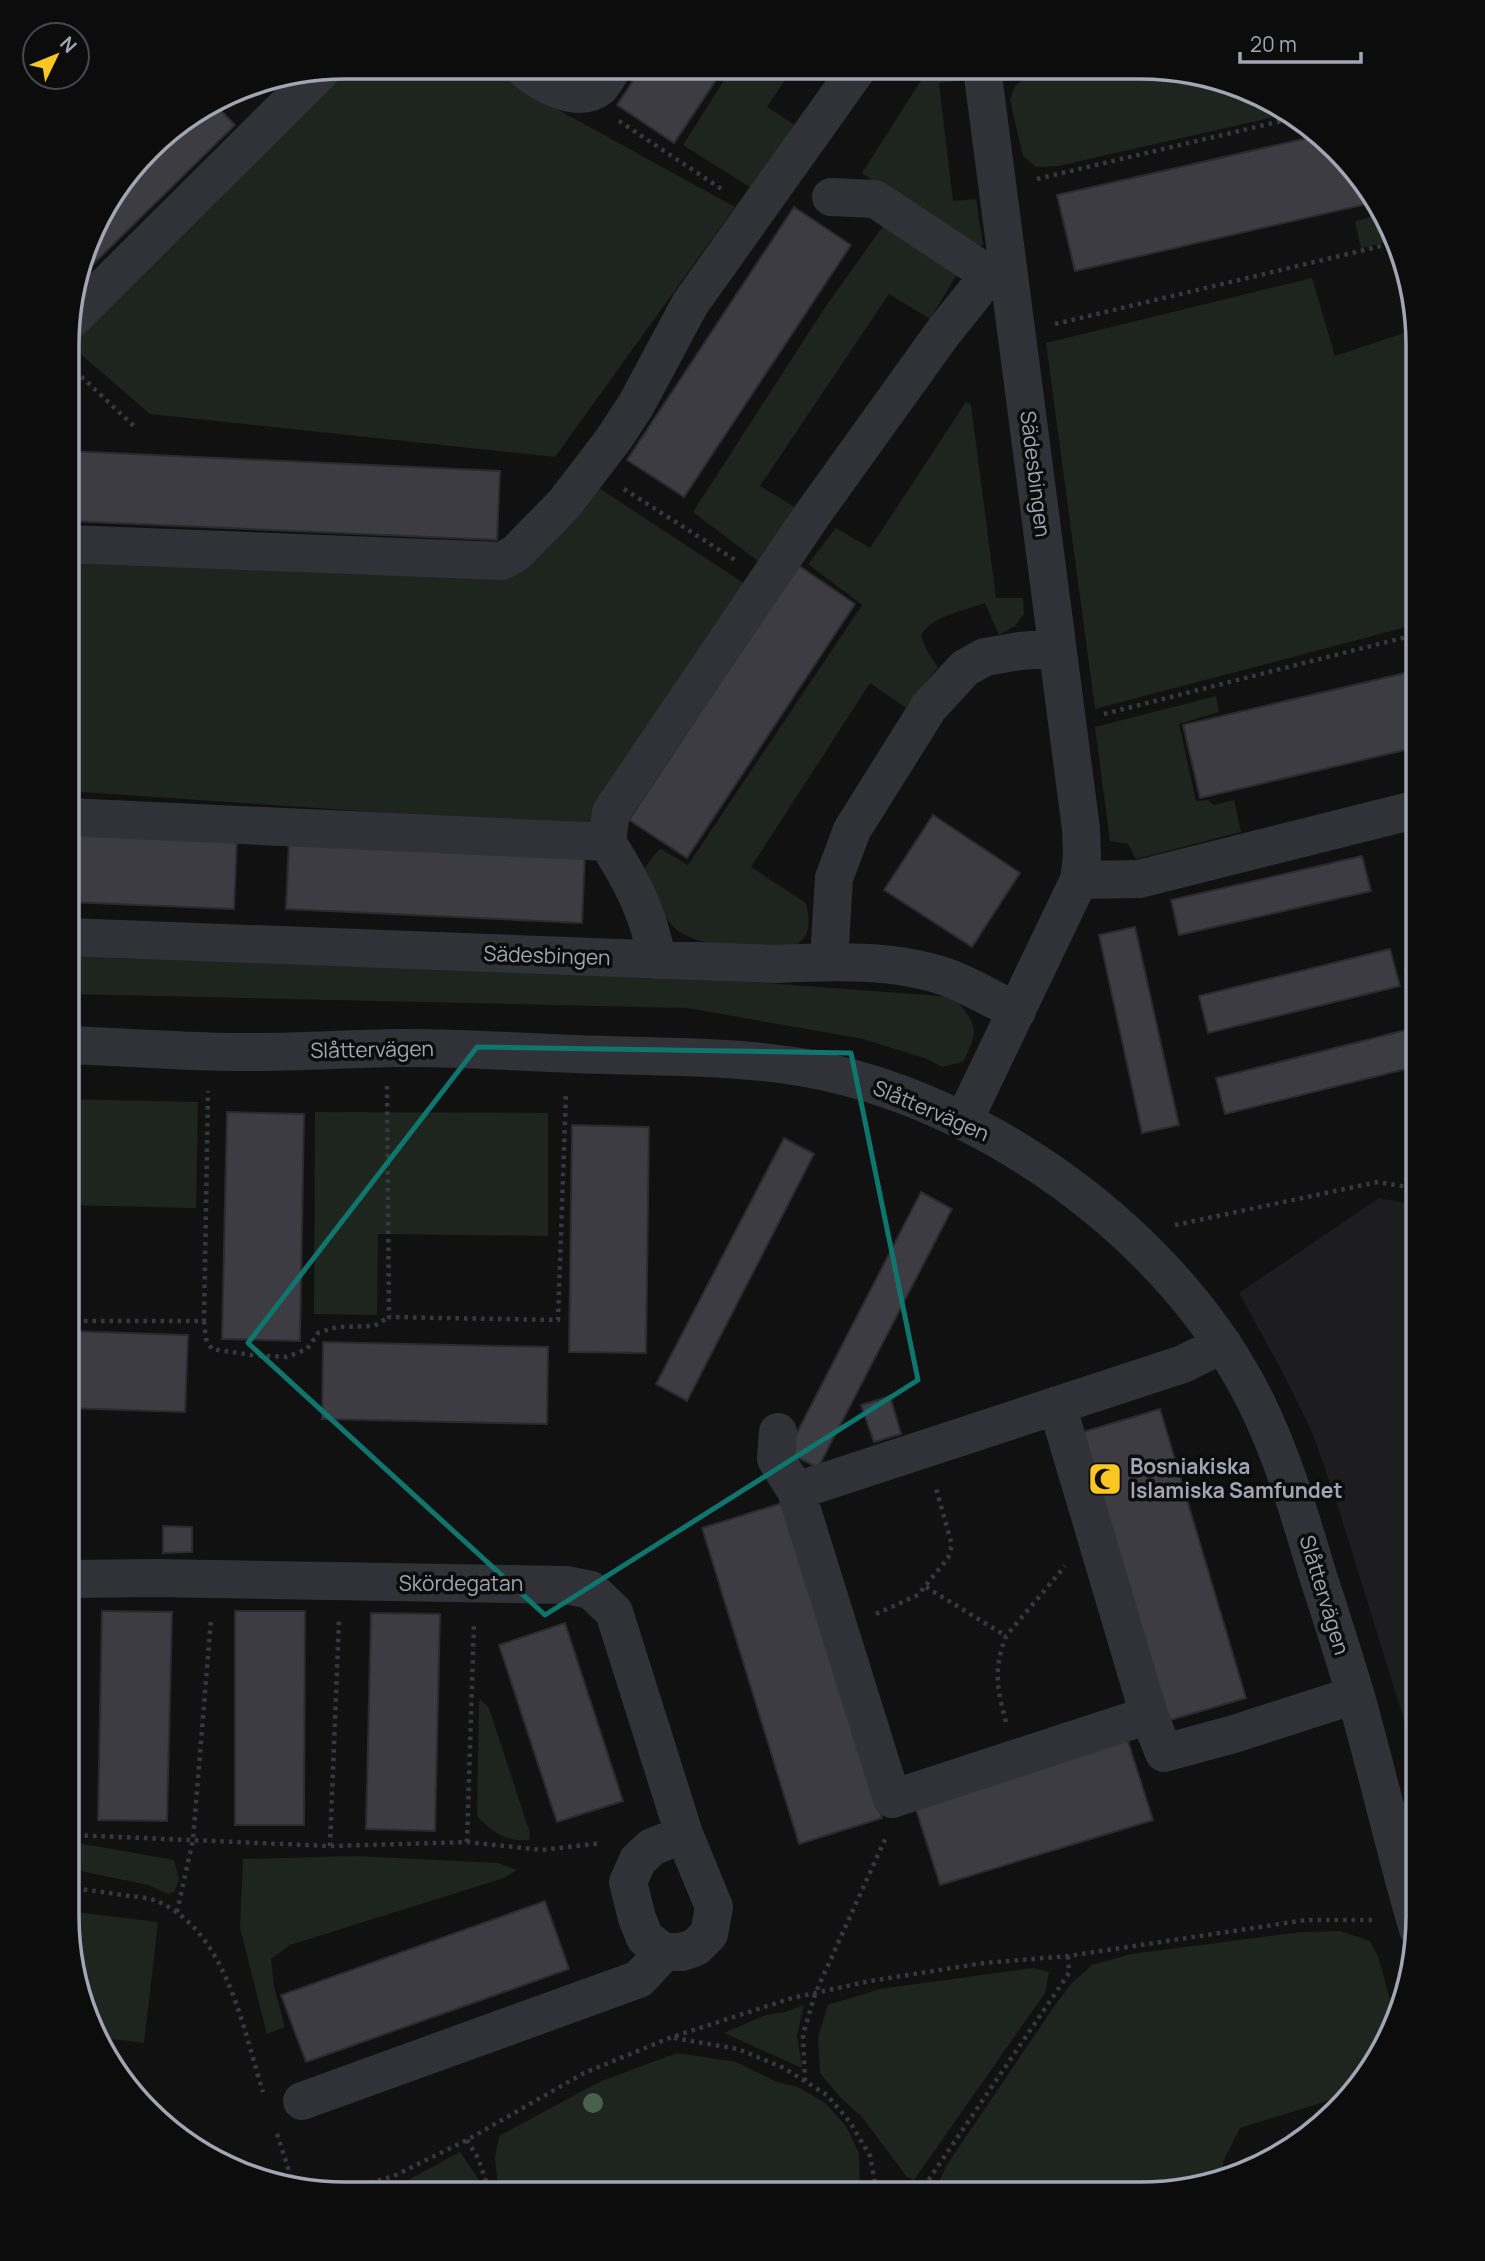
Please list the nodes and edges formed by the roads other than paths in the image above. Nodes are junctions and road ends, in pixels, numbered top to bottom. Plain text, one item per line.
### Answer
1 (536, 79) edge
2 (605, 79) edge
3 (850, 79) edge
4 (983, 79) edge
5 (311, 81) edge
6 (831, 197) dead end
7 (999, 274) junction
8 (81, 310) edge
9 (79, 544) edge
10 (1057, 648) junction
11 (1406, 812) edge
12 (79, 818) edge
13 (607, 842) junction
14 (1079, 880) junction
15 (79, 937) edge
16 (657, 960) junction
17 (829, 961) junction
18 (1017, 1012) junction
19 (79, 1045) edge
20 (964, 1120) junction
21 (1223, 1344) junction
22 (1057, 1405) junction
23 (778, 1432) dead end
24 (796, 1491) junction
25 (79, 1579) edge
26 (1355, 1695) junction
27 (1149, 1715) junction
28 (684, 1834) junction
29 (1406, 1877) edge
30 (664, 1952) junction
31 (280, 2107) road end

1 - 2 street
3 - 9 street
4 - 7 street, Sädesbingen
5 - 8 street
6 - 7 street
7 - 10 street, Sädesbingen
7 - 13 street
10 - 14 street, Sädesbingen
10 - 17 street
11 - 14 street
12 - 13 street
13 - 16 street
14 - 18 street, Sädesbingen
15 - 16 street, Sädesbingen
16 - 17 street, Sädesbingen
17 - 18 street, Sädesbingen
18 - 20 street, Sädesbingen
19 - 20 street, Slåttervägen
20 - 21 street, Slåttervägen
21 - 22 street
21 - 26 street, Slåttervägen
22 - 24 street
22 - 27 street
23 - 24 street
24 - 27 street
25 - 28 street, Skördegatan
26 - 27 street
26 - 29 street, Slåttervägen
28 - 30 street, Skördegatan
28 - 30 street
30 - 31 street

